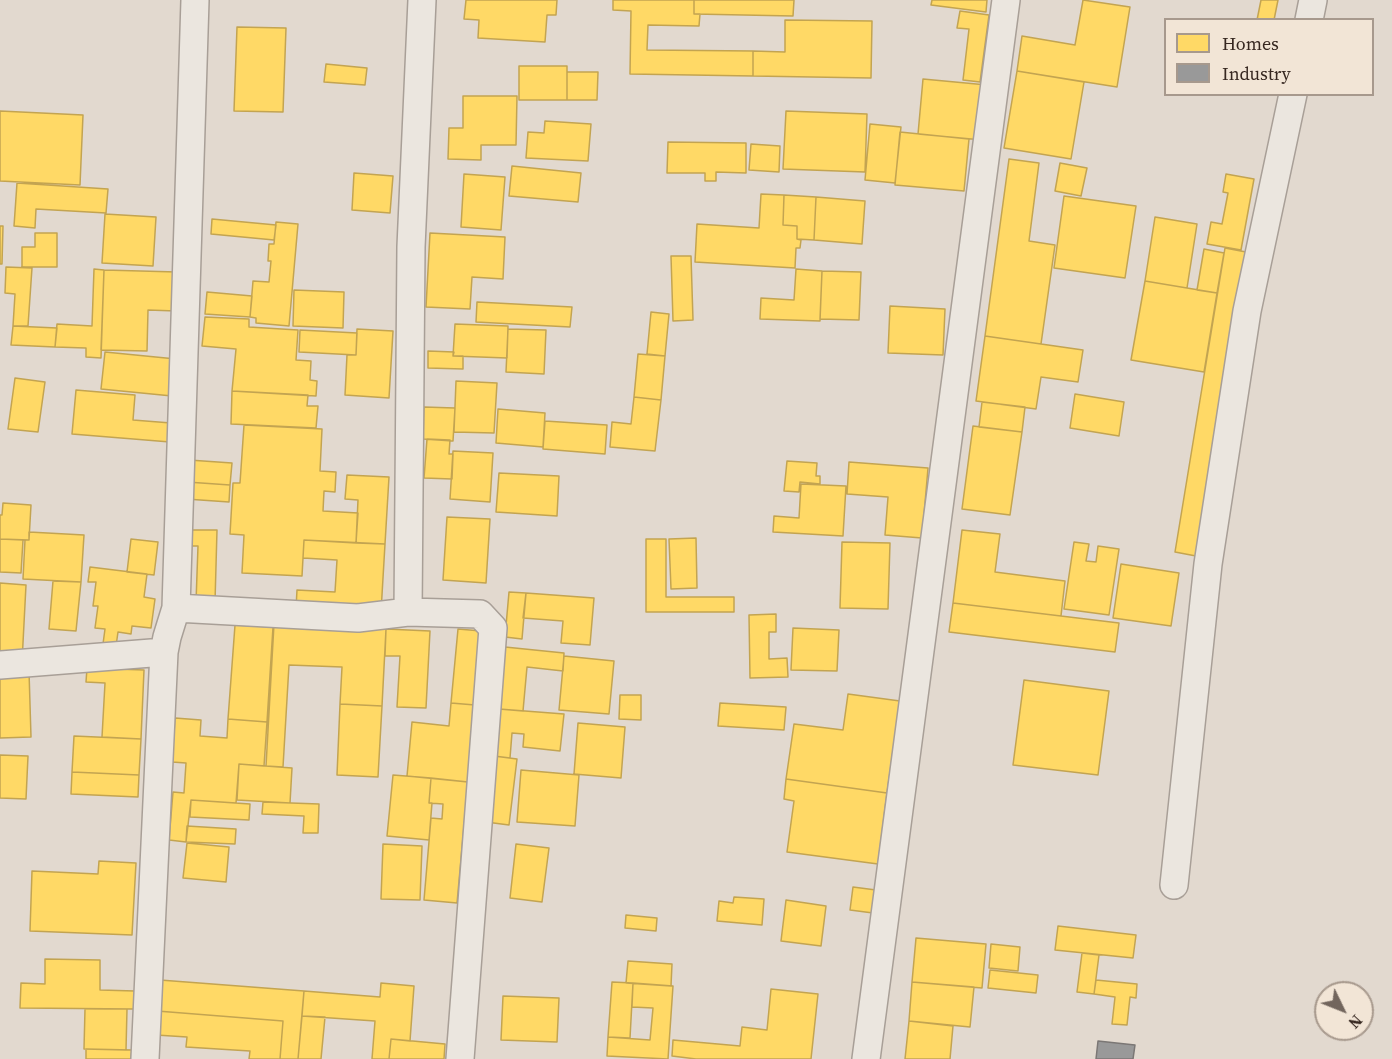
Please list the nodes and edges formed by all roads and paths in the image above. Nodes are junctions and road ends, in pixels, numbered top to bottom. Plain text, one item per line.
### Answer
1 (195, 0) edge
2 (422, 0) edge
3 (1006, 0) edge
4 (1313, 0) edge
5 (1309, 18) edge
6 (1293, 96) edge
7 (176, 608) junction
8 (408, 612) junction
9 (164, 652) junction
10 (0, 665) edge
11 (1174, 885) dead end
12 (145, 1059) edge
13 (460, 1059) edge
14 (866, 1059) edge

1 - 7 street
2 - 8 street
3 - 14 street
4 - 5 street
6 - 11 street
7 - 8 street
7 - 9 street
8 - 13 street
9 - 10 street
9 - 12 street

